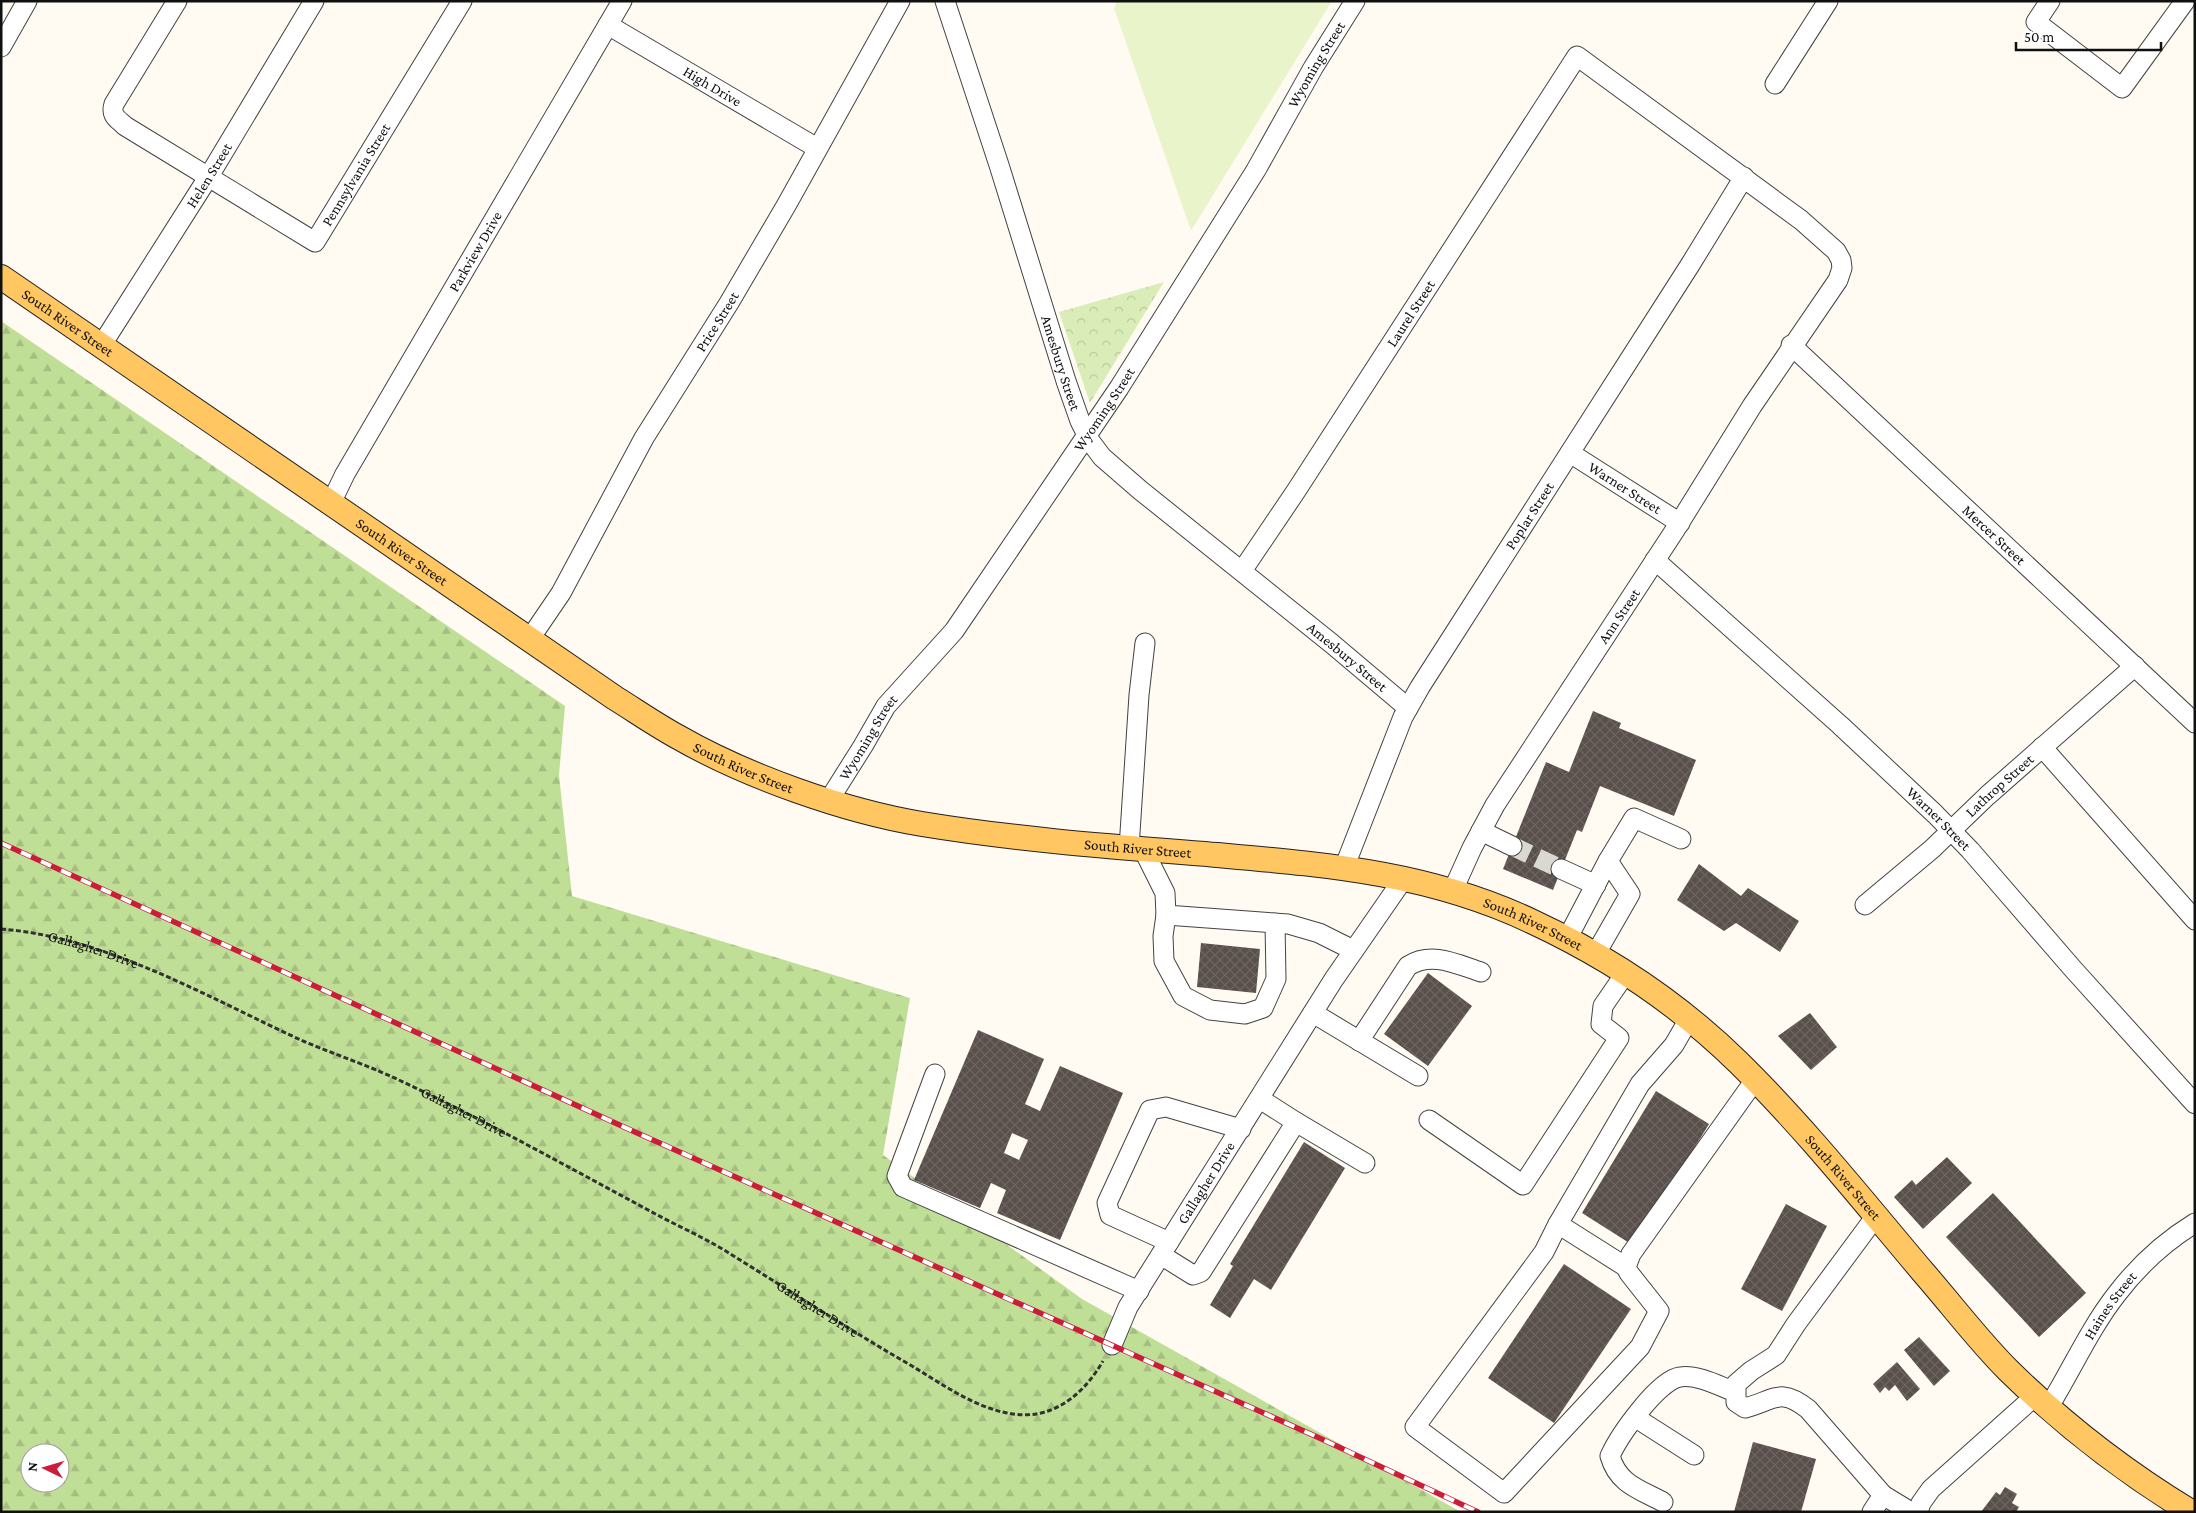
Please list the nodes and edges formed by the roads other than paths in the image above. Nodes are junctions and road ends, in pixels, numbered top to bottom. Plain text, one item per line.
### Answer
1 (27, 1) edge
2 (178, 1) edge
3 (314, 1) edge
4 (462, 1) edge
5 (622, 1) edge
6 (900, 1) edge
7 (945, 1) edge
8 (1355, 1) edge
9 (1828, 1) edge
10 (2050, 1) edge
11 (2185, 1) edge
12 (608, 25) junction
13 (1, 47) edge
14 (1775, 84) dead end
15 (817, 148) junction
16 (209, 176) junction
17 (1744, 177) junction
18 (1, 277) edge
19 (101, 346) junction
20 (1791, 346) junction
21 (1086, 434) junction
22 (1570, 453) junction
23 (330, 503) junction
24 (1680, 523) junction
25 (1656, 560) junction
26 (1242, 572) junction
27 (529, 640) junction
28 (1145, 642) dead end
29 (2135, 666) junction
30 (1408, 708) junction
31 (2195, 723) edge
32 (2042, 747) junction
33 (829, 800) junction
34 (1481, 831) junction
35 (1951, 831) junction
36 (1681, 839) dead end
37 (1512, 846) tunnel mouth
38 (1136, 848) junction
39 (1608, 862) junction
40 (1344, 868) junction
41 (1561, 869) tunnel mouth
42 (1404, 878) junction
43 (1596, 885) junction
44 (1453, 890) junction
45 (1865, 905) dead end
46 (1166, 915) junction
47 (2195, 920) edge
48 (1275, 923) junction
49 (1567, 940) junction
50 (1354, 950) junction
51 (1595, 955) junction
52 (1481, 972) dead end
53 (1626, 974) junction
54 (1313, 1013) junction
55 (1689, 1019) junction
56 (1359, 1041) junction
57 (935, 1074) dead end
58 (1418, 1076) dead end
59 (1755, 1080) junction
60 (1260, 1098) junction
61 (2195, 1104) edge
62 (1428, 1120) dead end
63 (1296, 1122) junction
64 (1241, 1129) junction
65 (1365, 1163) dead end
66 (1876, 1216) junction
67 (2195, 1222) edge
68 (1558, 1224) junction
69 (1165, 1248) junction
70 (1629, 1261) junction
71 (1139, 1290) junction
72 (1112, 1345) road end
73 (1735, 1392) junction
74 (2042, 1402) junction
75 (1636, 1418) junction
76 (1694, 1455) dead end
77 (1883, 1495) junction
78 (1663, 1502) dead end
79 (1872, 1512) edge
80 (1911, 1512) edge
81 (1918, 1512) edge
82 (2191, 1512) edge

1 - 13 street
2 - 16 street
3 - 16 street, Helen Street
4 - 16 street, Pennsylvania Street
5 - 12 street, Parkview Drive
6 - 15 street, Price Street
7 - 21 street, Amesbury Street
8 - 21 street, Wyoming Street
9 - 14 street
10 - 11 street
12 - 15 street, High Drive
12 - 23 street, Parkview Drive
15 - 27 street, Price Street
16 - 19 street, Helen Street
17 - 20 street, Ann Street
17 - 22 street, Poplar Street
17 - 26 street, Laurel Street
18 - 19 main road, South River Street
19 - 23 main road, South River Street
20 - 24 street, Ann Street
20 - 29 street, Mercer Street
21 - 26 street, Amesbury Street
21 - 33 street, Wyoming Street
22 - 24 street, Warner Street
22 - 30 street, Poplar Street
23 - 27 main road, South River Street
24 - 25 street, Ann Street
25 - 34 street, Ann Street
25 - 35 street, Warner Street
26 - 30 street, Amesbury Street
27 - 33 main road, South River Street
28 - 38 street
29 - 31 street, Mercer Street
29 - 32 street, Lathrop Street
30 - 40 street, Poplar Street
32 - 35 street, Lathrop Street
32 - 47 street
33 - 38 main road, South River Street
34 - 37 street
34 - 44 street, Ann Street
35 - 45 street, Lathrop Street
35 - 61 street, Warner Street
36 - 39 street
38 - 40 main road, South River Street
38 - 46 street
39 - 43 street
39 - 51 street
40 - 42 main road, South River Street
41 - 43 street
42 - 44 main road, South River Street
42 - 50 street, Gallagher Drive
43 - 49 street
44 - 49 main road, South River Street
46 - 48 street
46 - 48 street
48 - 50 street
49 - 51 main road, South River Street
50 - 54 street, Gallagher Drive
51 - 53 main road, South River Street
52 - 56 street
53 - 55 main road, South River Street
53 - 62 street
54 - 56 street
54 - 60 street, Gallagher Drive
55 - 59 main road, South River Street
55 - 68 street
56 - 58 street
57 - 71 street
59 - 66 main road, South River Street
59 - 70 street
60 - 63 street
60 - 64 street, Gallagher Drive
63 - 65 street
63 - 69 street
64 - 69 street, Gallagher Drive
64 - 69 street
66 - 73 street
66 - 74 main road, South River Street
67 - 74 street, Haines Street
68 - 70 street
68 - 70 street
69 - 71 street, Gallagher Drive
71 - 72 street, Gallagher Drive
73 - 75 street
73 - 77 street
74 - 81 street, Haines Street
74 - 82 main road, South River Street
75 - 76 street
75 - 78 street
77 - 79 street
77 - 80 street

